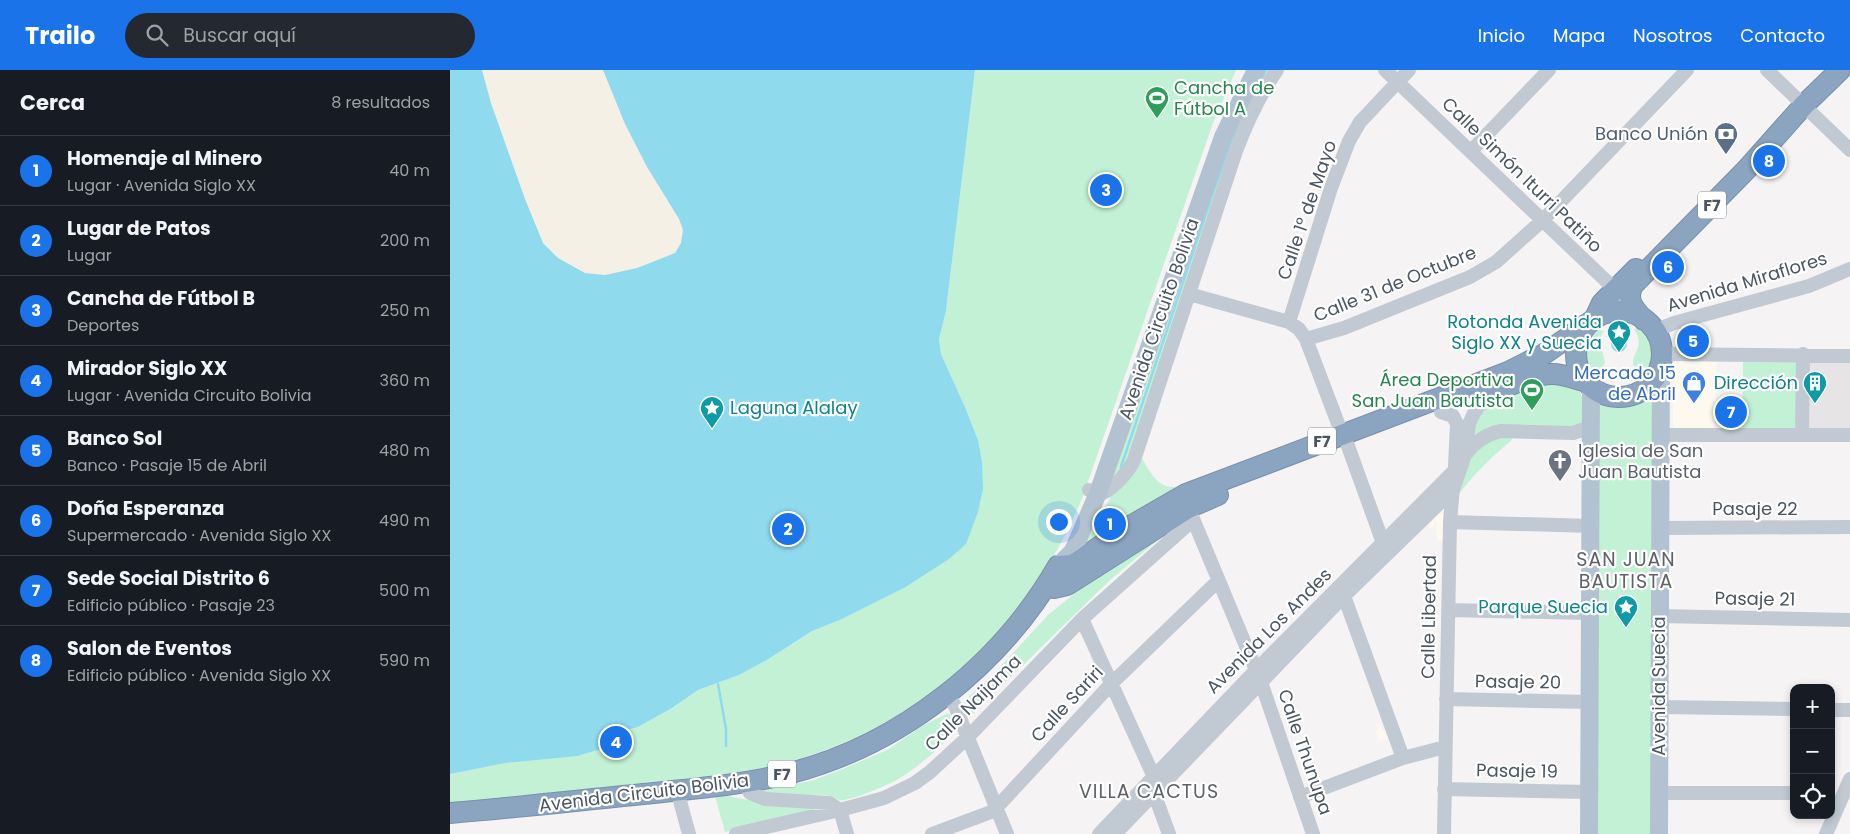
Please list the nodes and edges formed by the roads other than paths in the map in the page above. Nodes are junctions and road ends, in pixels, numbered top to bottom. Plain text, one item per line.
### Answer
1 (1246, 70) edge
2 (1256, 70) edge
3 (1277, 70) edge
4 (1386, 70) edge
5 (1409, 70) edge
6 (1549, 70) edge
7 (1687, 70) edge
8 (1767, 70) edge
9 (1825, 70) edge
10 (1840, 70) edge
11 (1398, 82) junction
12 (1800, 102) junction
13 (1850, 150) edge
14 (1471, 151) junction
15 (1543, 220) junction
16 (1850, 269) edge
17 (1615, 290) junction
18 (1189, 294) junction
19 (1644, 319) junction
20 (1592, 320) junction
21 (1289, 322) junction
22 (1306, 339) junction
23 (1803, 354) junction
24 (1661, 356) junction
25 (1850, 356) edge
26 (1589, 384) junction
27 (1496, 391) junction
28 (1441, 412) junction
29 (1591, 427) junction
30 (1662, 435) junction
31 (1802, 435) junction
32 (1850, 435) edge
33 (1345, 440) junction
34 (1465, 455) junction
35 (1454, 470) junction
36 (1453, 490) junction
37 (1093, 491) junction
38 (1191, 514) junction
39 (1450, 522) junction
40 (1591, 526) junction
41 (1850, 527) edge
42 (1661, 528) junction
43 (1383, 543) junction
44 (1058, 566) junction
45 (1218, 581) junction
46 (1048, 584) junction
47 (1344, 596) junction
48 (1448, 610) junction
49 (1590, 613) junction
50 (1660, 616) junction
51 (1082, 619) junction
52 (1850, 620) edge
53 (1259, 676) junction
54 (1112, 683) junction
55 (948, 694) junction
56 (1446, 699) junction
57 (1590, 702) junction
58 (1659, 706) junction
59 (1790, 709) edge
60 (1835, 710) edge
61 (1850, 710) edge
62 (968, 738) junction
63 (1445, 747) junction
64 (1404, 758) junction
65 (1154, 777) junction
66 (1850, 779) edge
67 (746, 782) junction
68 (1444, 789) junction
69 (677, 790) junction
70 (1589, 792) junction
71 (1154, 793) junction
72 (1790, 793) edge
73 (1659, 794) junction
74 (1300, 797) junction
75 (1845, 801) edge
76 (997, 807) junction
77 (840, 810) junction
78 (450, 813) edge
79 (689, 834) edge
80 (736, 834) edge
81 (847, 834) edge
82 (932, 834) edge
83 (1007, 834) edge
84 (1099, 834) edge
85 (1114, 834) edge
86 (1169, 834) edge
87 (1313, 834) edge
88 (1444, 834) edge
89 (1590, 834) edge
90 (1658, 834) edge
91 (1826, 834) edge

1 - 37 main road, Avenida Circuito Bolivia
2 - 37 main road, Avenida Circuito Bolivia
3 - 18 street
4 - 11 street, Calle Simón Iturri Patiño
5 - 11 street, Calle 1° de Mayo
6 - 14 street
7 - 15 street, Calle 31 de Octubre
8 - 12 street
9 - 12 highway, F7
10 - 12 highway, F7
11 - 14 street, Calle Simón Iturri Patiño
11 - 21 street, Calle 1° de Mayo
12 - 13 street
12 - 17 highway, F7
12 - 19 highway, F7
14 - 15 street, Calle Simón Iturri Patiño
15 - 17 street, Calle Simón Iturri Patiño
15 - 22 street, Calle 31 de Octubre
16 - 19 street, Avenida Miraflores
17 - 19 street, Calle Simón Iturri Patiño
17 - 20 highway, F7
18 - 21 street
18 - 37 street
19 - 20 highway, F7
19 - 24 highway, F7
20 - 26 highway, F7
20 - 33 highway, F7
21 - 22 street
22 - 33 street
23 - 24 street
23 - 25 street
23 - 31 street
24 - 26 highway, F7
24 - 30 main road, Avenida Suecia
26 - 27 highway, F7
26 - 29 main road
27 - 28 highway, F7
27 - 34 street, Avenida Los Andes
28 - 33 highway, F7
28 - 35 street, Calle Libertad
29 - 34 street, Avenida Los Andes
29 - 40 main road
30 - 31 street
30 - 42 main road, Avenida Suecia
31 - 32 street
33 - 38 highway, F7
33 - 43 street
33 - 44 highway, F7
34 - 35 street, Avenida Los Andes
34 - 36 street, Avenida Los Andes
35 - 36 street, Calle Libertad
35 - 43 street, Avenida Los Andes
36 - 39 street, Calle Libertad
36 - 47 street, Avenida Los Andes
37 - 44 main road, Avenida Circuito Bolivia
38 - 45 street, Calle Thunupa
38 - 46 highway, F7
38 - 51 street, Calle Naijama
39 - 40 street
39 - 48 street, Calle Libertad
40 - 49 main road
41 - 42 street, Pasaje 22
42 - 50 main road, Avenida Suecia
43 - 53 street, Avenida Los Andes
44 - 46 highway, Avenida Circuito Bolivia / F7
45 - 53 street, Calle Thunupa
45 - 54 street, Calle Sariri
46 - 55 highway, Avenida Circuito Bolivia / F7
47 - 53 street, Avenida Los Andes
47 - 64 street
48 - 49 street
48 - 56 street, Calle Libertad
49 - 57 main road
50 - 52 street, Pasaje 21
50 - 58 main road, Avenida Suecia
51 - 54 street
51 - 62 street, Calle Naijama
53 - 65 street, Avenida Los Andes
53 - 71 street, Avenida Los Andes
53 - 74 street, Calle Thunupa
54 - 65 street
54 - 76 street, Calle Sariri
55 - 62 street
55 - 67 highway, Avenida Circuito Bolivia / F7
56 - 57 street, Pasaje 20
56 - 63 street, Calle Libertad
57 - 70 main road
58 - 59 street
58 - 73 main road, Avenida Suecia
60 - 61 street
62 - 76 street
62 - 77 street, Calle Naijama
63 - 64 street
63 - 68 street, Calle Libertad
64 - 74 street
65 - 71 street
65 - 84 street, Avenida Los Andes
66 - 75 street
67 - 69 highway, Avenida Circuito Bolivia / F7
67 - 77 street
68 - 70 street, Pasaje 19
68 - 88 street, Calle Libertad
69 - 78 highway, Avenida Circuito Bolivia / F7
69 - 79 street
70 - 89 main road
71 - 85 street, Avenida Los Andes
71 - 86 street
72 - 73 street
73 - 90 main road, Avenida Suecia
74 - 87 street, Calle Thunupa
75 - 91 street
76 - 82 street, Calle Sariri
76 - 83 street
77 - 80 street, Calle Naijama
77 - 81 street

